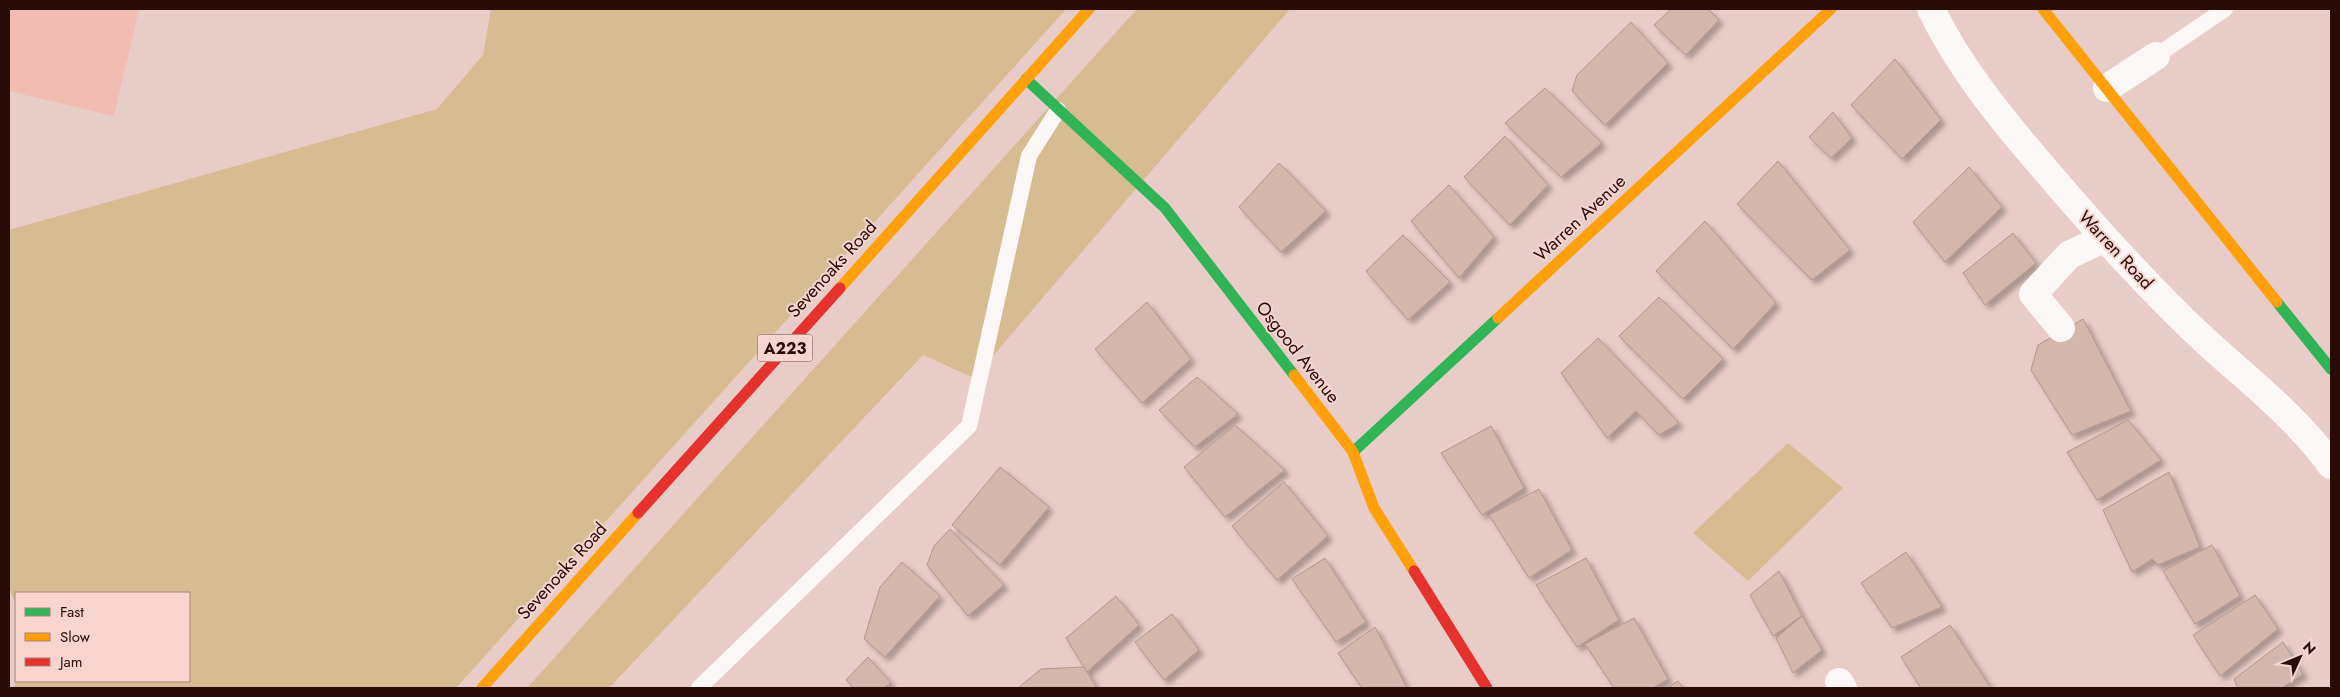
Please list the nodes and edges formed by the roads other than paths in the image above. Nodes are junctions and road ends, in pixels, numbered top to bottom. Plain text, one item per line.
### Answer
1 (1089, 9) edge
2 (1831, 9) edge
3 (1931, 9) edge
4 (2043, 9) edge
5 (2225, 9) edge
6 (2156, 56) joint
7 (1026, 79) junction
8 (2107, 88) junction
9 (1058, 110) junction
10 (2103, 239) junction
11 (2061, 328) dead end
12 (2331, 369) edge
13 (1353, 452) junction
14 (2331, 465) edge
15 (482, 688) edge
16 (699, 688) edge
17 (1488, 688) edge

1 - 7 street, Sevenoaks Road / A223
2 - 13 street, Warren Avenue
3 - 10 street, Warren Road
4 - 8 street
5 - 6 lane
6 - 8 street
7 - 9 street, Osgood Avenue
7 - 15 street, Sevenoaks Road / A223
8 - 12 street
9 - 13 street, Osgood Avenue
9 - 16 lane
10 - 11 street
10 - 14 street, Warren Road
13 - 17 street, Osgood Avenue

